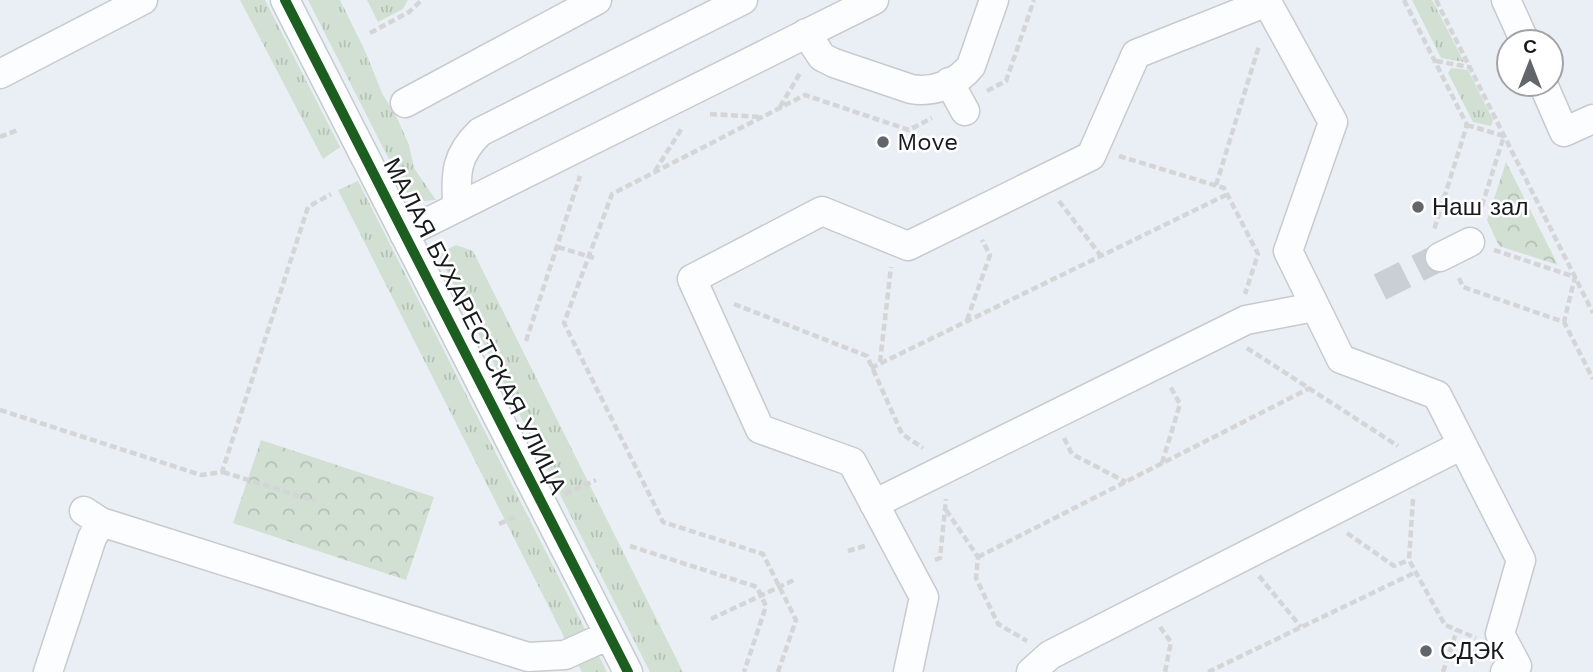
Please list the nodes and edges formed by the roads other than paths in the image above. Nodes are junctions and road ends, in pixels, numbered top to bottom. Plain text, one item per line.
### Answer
1 (143, 0) edge
2 (285, 0) edge
3 (597, 0) edge
4 (743, 0) edge
5 (874, 0) edge
6 (994, 0) edge
7 (1506, 0) edge
8 (1268, 3) edge
9 (1519, 28) edge
10 (806, 33) junction
11 (0, 74) edge
12 (1549, 98) edge
13 (405, 103) dead end
14 (1593, 119) edge
15 (457, 206) junction
16 (404, 234) junction
17 (1314, 307) junction
18 (1462, 445) junction
19 (874, 504) junction
20 (609, 635) junction
21 (1040, 664) edge
22 (1514, 670) edge
23 (48, 672) edge
24 (628, 672) edge
25 (908, 672) edge

1 - 11 street
2 - 16 street, МАЛАЯ БУХАРЕСТСКАЯ УЛИЦА
3 - 13 street
4 - 15 street
5 - 10 street
6 - 10 street
7 - 9 street
8 - 17 street
8 - 19 street
10 - 15 street
12 - 14 street
15 - 16 street
16 - 20 street, МАЛАЯ БУХАРЕСТСКАЯ УЛИЦА
17 - 18 street
17 - 19 street
18 - 21 street
18 - 22 street
19 - 25 street
20 - 23 street
20 - 24 street, МАЛАЯ БУХАРЕСТСКАЯ УЛИЦА

